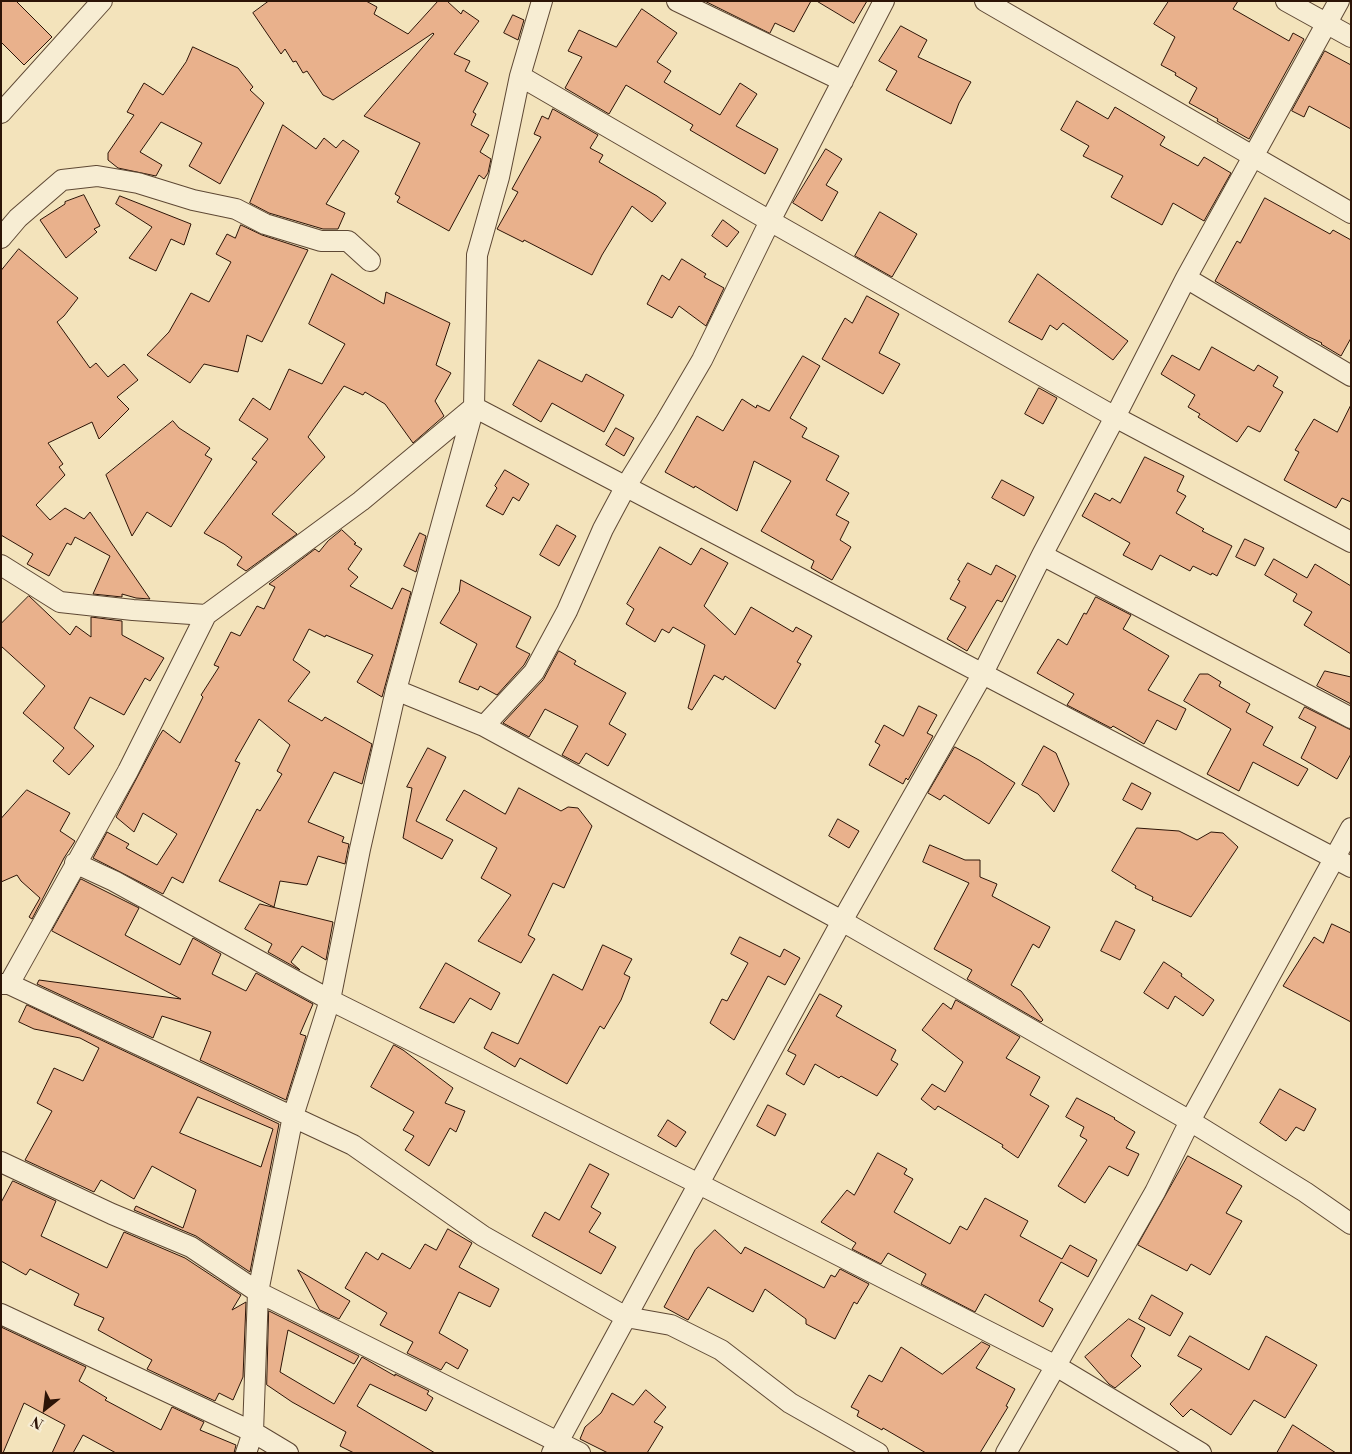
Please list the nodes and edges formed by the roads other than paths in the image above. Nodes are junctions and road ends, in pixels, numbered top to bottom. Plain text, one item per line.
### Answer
1 (102, 1) edge
2 (542, 1) edge
3 (677, 1) edge
4 (884, 1) edge
5 (985, 1) edge
6 (1286, 1) edge
7 (1339, 1) edge
8 (1327, 24) junction
9 (1351, 37) edge
10 (520, 76) junction
11 (843, 81) junction
12 (1, 113) edge
13 (1252, 157) junction
14 (1351, 213) edge
15 (770, 221) junction
16 (1, 238) edge
17 (370, 261) dead end
18 (1186, 278) junction
19 (1351, 376) edge
20 (474, 407) junction
21 (1116, 417) junction
22 (626, 486) junction
23 (1351, 542) edge
24 (1042, 556) junction
25 (1, 566) edge
26 (206, 615) junction
27 (982, 675) junction
28 (396, 690) junction
29 (1351, 718) edge
30 (484, 726) junction
31 (1351, 828) edge
32 (75, 863) junction
33 (1343, 863) edge
34 (842, 922) junction
35 (5, 984) edge
36 (330, 1000) junction
37 (293, 1116) junction
38 (1190, 1122) junction
39 (1, 1162) edge
40 (699, 1184) junction
41 (1351, 1224) edge
42 (258, 1292) junction
43 (1, 1314) edge
44 (626, 1317) junction
45 (1056, 1366) junction
46 (253, 1432) junction
47 (555, 1447) edge
48 (246, 1453) edge
49 (288, 1453) edge
50 (580, 1453) edge
51 (878, 1453) edge
52 (1006, 1453) edge
53 (1201, 1453) edge

1 - 12 street
2 - 10 street
3 - 11 street
4 - 11 street
5 - 13 street
6 - 8 street
7 - 8 street
8 - 9 street
8 - 13 street
10 - 15 street
10 - 20 street
11 - 15 street
13 - 14 street
13 - 18 street
15 - 21 street
15 - 22 street
16 - 17 street
18 - 19 street
18 - 21 street
20 - 22 street
20 - 26 street
20 - 28 street
21 - 23 street
21 - 24 street
22 - 27 street
22 - 30 street
24 - 27 street
24 - 29 street
25 - 26 street
26 - 32 street
27 - 33 street
27 - 34 street
28 - 30 street
28 - 36 street
30 - 34 street
31 - 33 street
32 - 35 street
32 - 36 street
33 - 38 street
34 - 38 street
34 - 40 street
35 - 37 street
36 - 37 street
36 - 40 street
37 - 42 street
37 - 44 street
38 - 41 street
38 - 45 street
39 - 42 street
40 - 44 street
40 - 45 street
42 - 46 street
42 - 47 street
43 - 46 street
44 - 47 street
44 - 51 street
45 - 52 street
45 - 53 street
46 - 48 street
46 - 49 street
47 - 50 street

